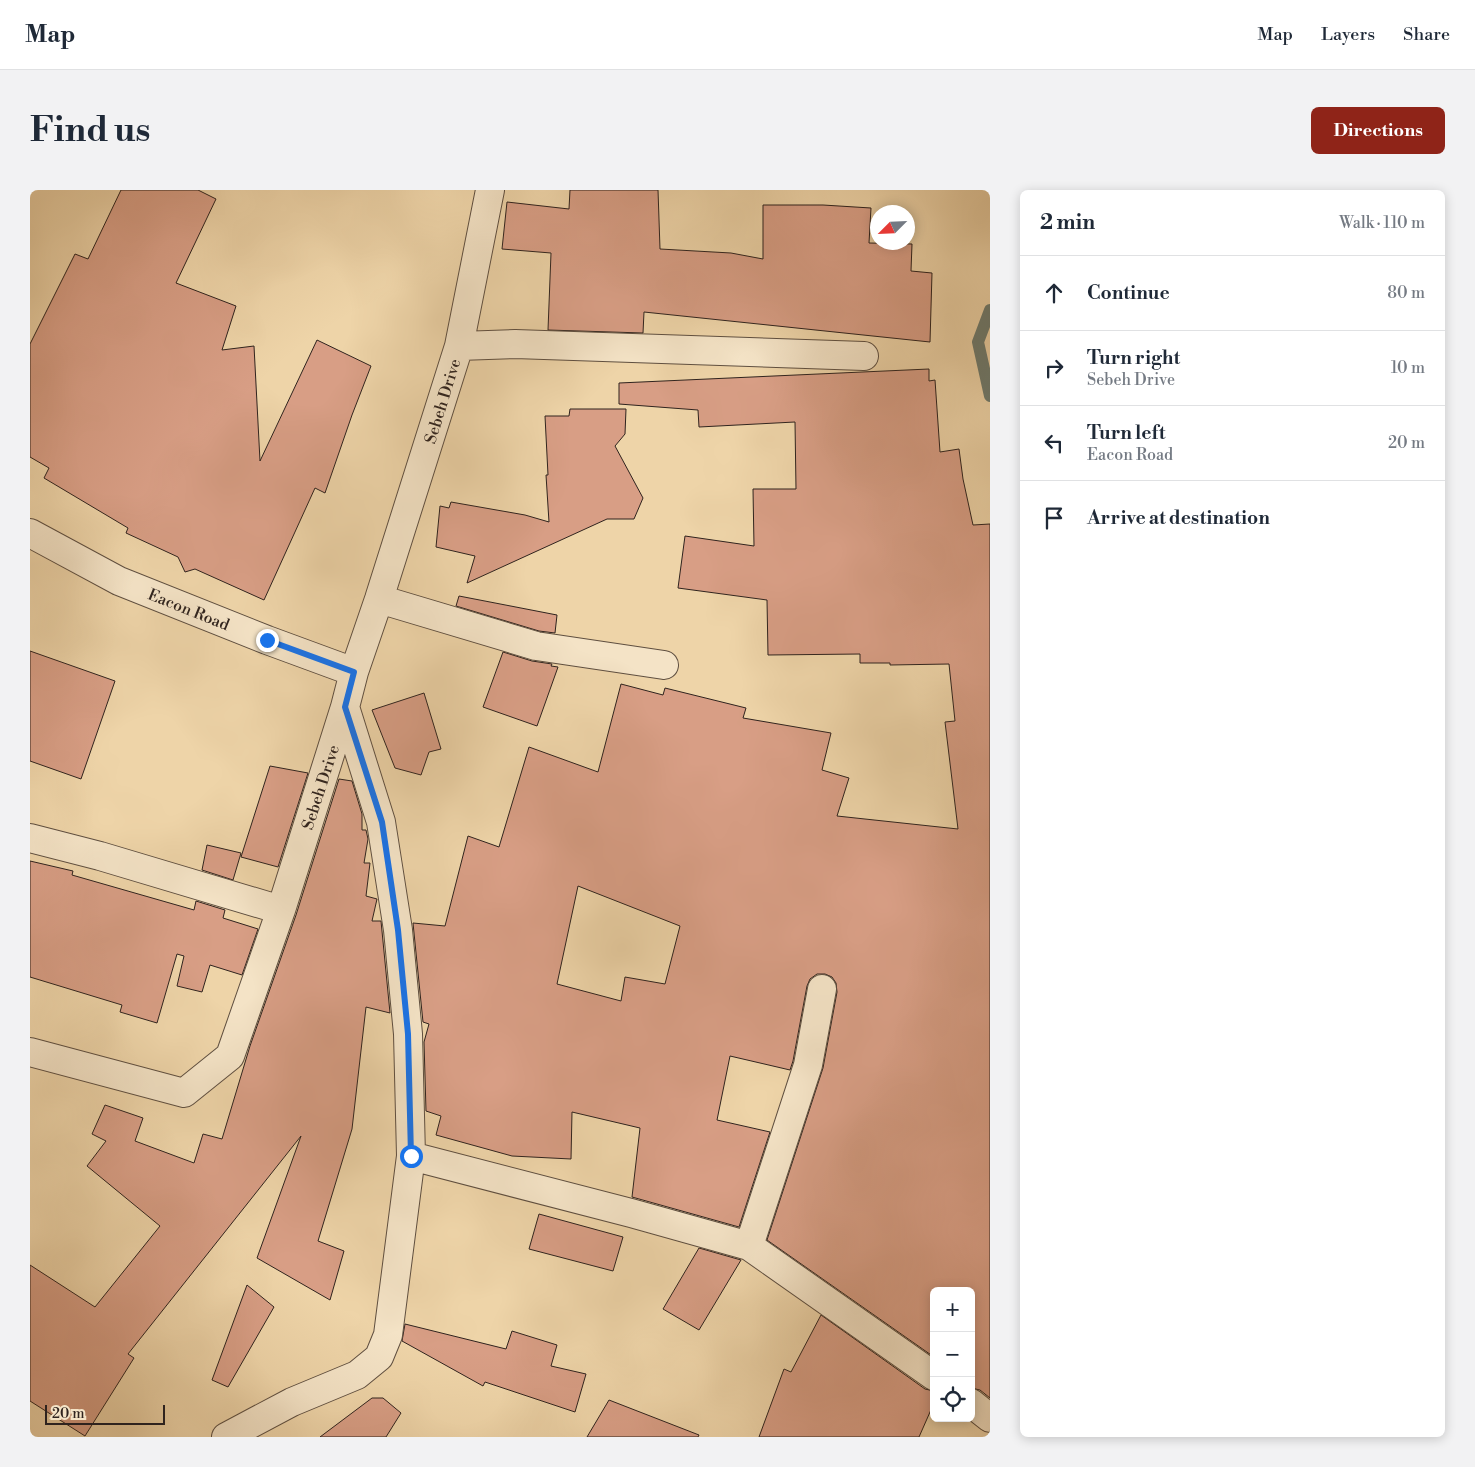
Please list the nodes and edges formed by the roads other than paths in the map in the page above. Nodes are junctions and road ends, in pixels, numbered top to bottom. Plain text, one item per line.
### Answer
1 (490, 190) edge
2 (459, 346) junction
3 (864, 356) dead end
4 (30, 534) edge
5 (379, 599) junction
6 (664, 665) dead end
7 (354, 672) junction
8 (345, 707) junction
9 (30, 838) edge
10 (281, 910) junction
11 (822, 988) dead end
12 (30, 1052) edge
13 (411, 1156) junction
14 (749, 1246) junction
15 (930, 1373) edge
16 (975, 1406) edge
17 (990, 1418) edge
18 (226, 1437) edge

1 - 2 street, Sebeh Drive
2 - 3 street
2 - 5 street, Sebeh Drive
4 - 7 street, Eacon Road
5 - 6 street
5 - 7 street, Sebeh Drive
7 - 8 street, Sebeh Drive
8 - 10 street, Sebeh Drive
8 - 13 street
9 - 10 street
10 - 12 street, Sebeh Drive
11 - 14 street
13 - 14 street
13 - 18 street
14 - 15 street
16 - 17 street

